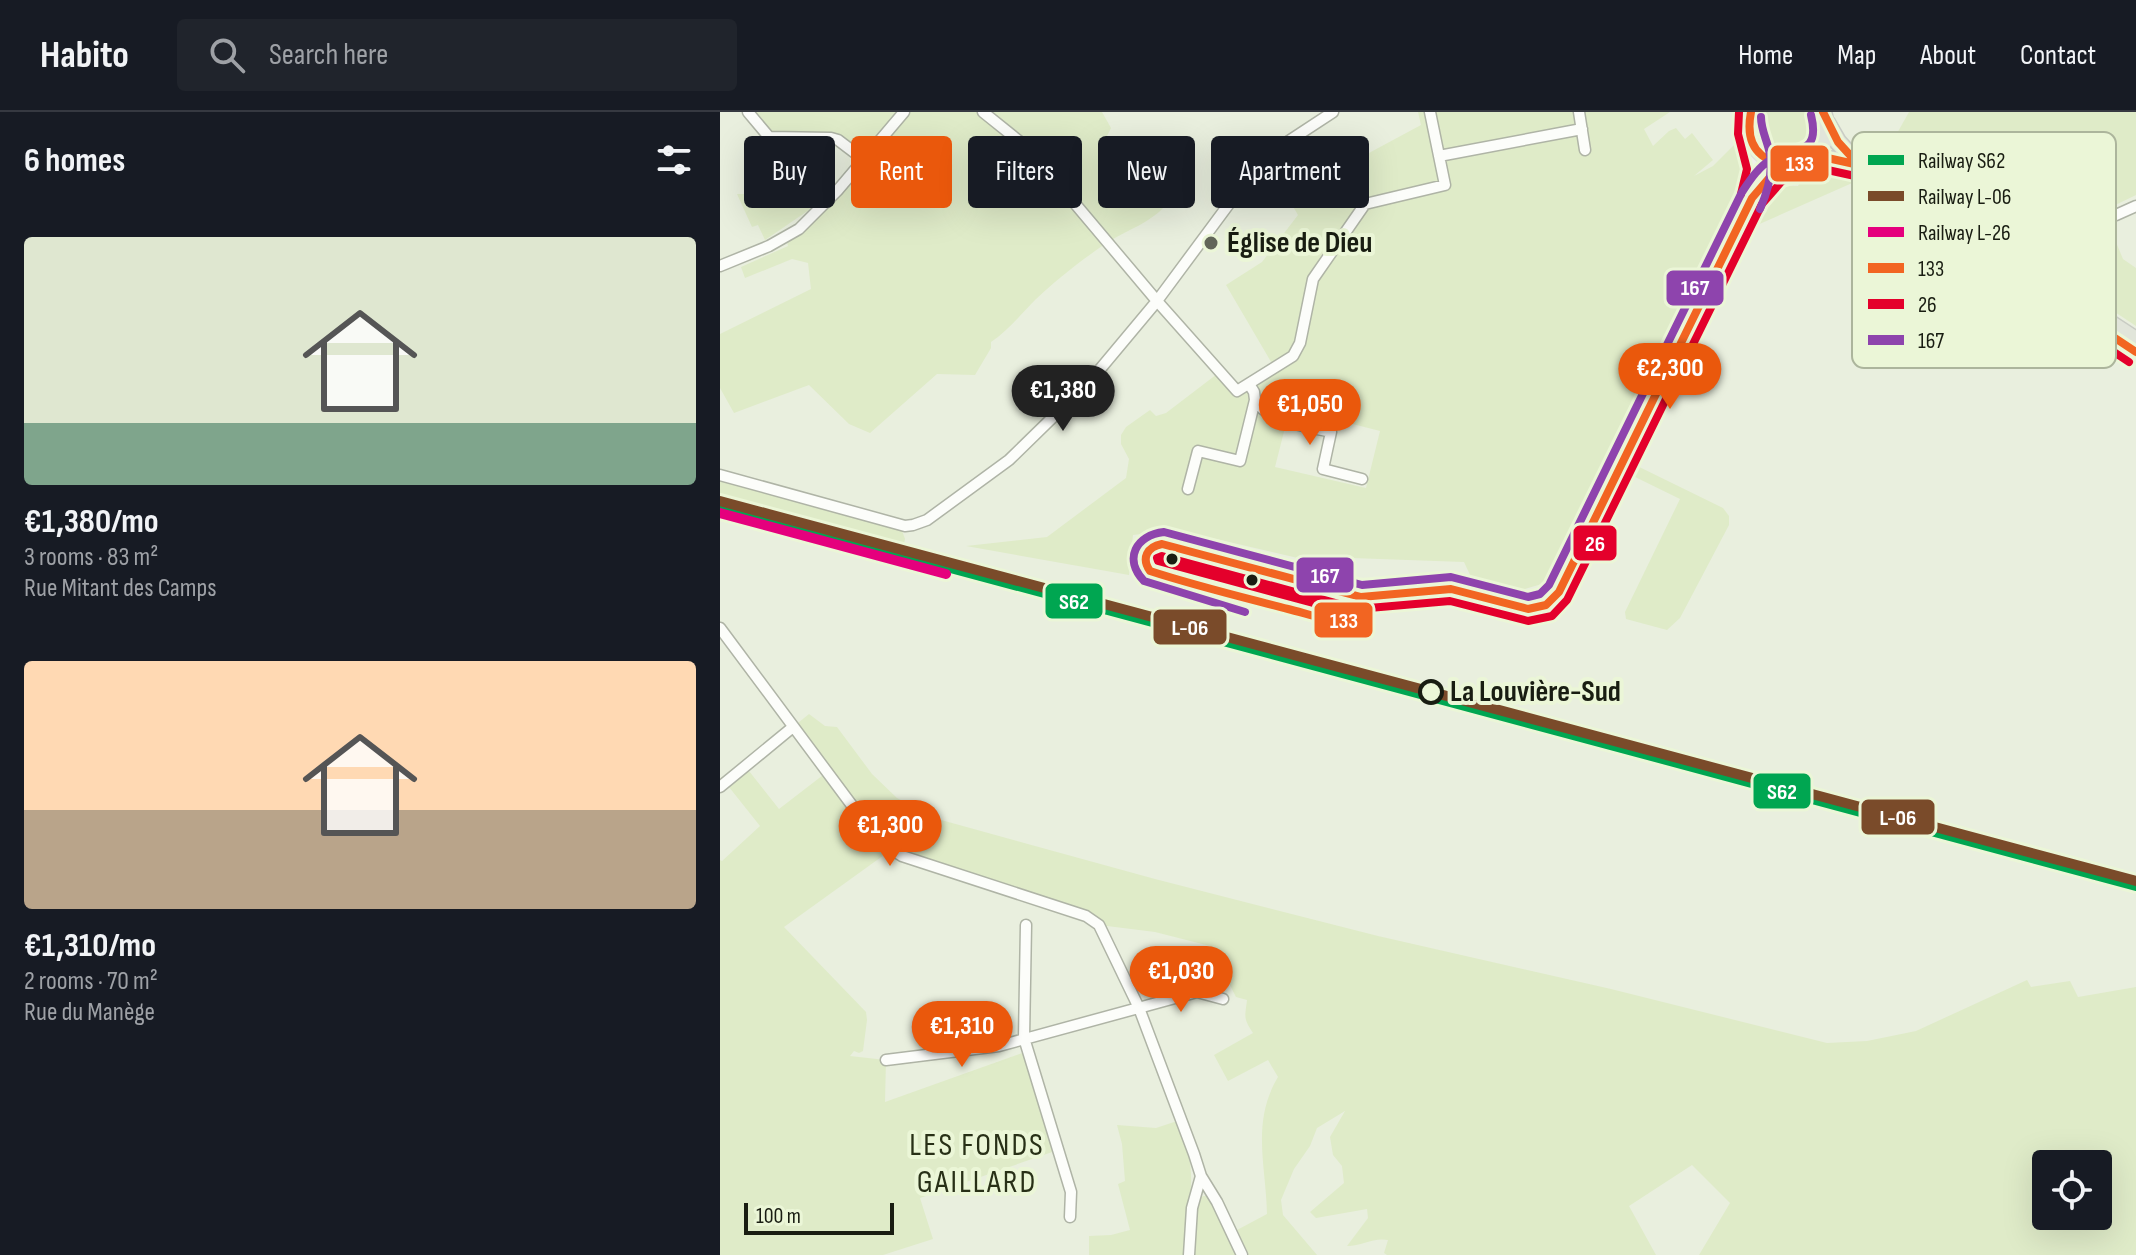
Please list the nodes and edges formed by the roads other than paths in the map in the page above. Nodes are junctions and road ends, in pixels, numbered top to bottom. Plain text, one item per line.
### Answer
1 (748, 112) edge
2 (904, 112) edge
3 (983, 112) edge
4 (1333, 112) edge
5 (1430, 112) edge
6 (1579, 112) edge
7 (1749, 113) edge
8 (1825, 117) edge
9 (1582, 129) junction
10 (883, 136) edge
11 (1756, 149) junction
12 (851, 150) edge
13 (1585, 150) dead end
14 (1439, 156) junction
15 (1852, 158) edge
16 (1852, 163) edge
17 (1796, 164) junction
18 (851, 174) edge
19 (1752, 198) junction
20 (2136, 206) edge
21 (2116, 215) edge
22 (720, 266) edge
23 (1157, 301) junction
24 (2116, 327) edge
25 (2136, 340) edge
26 (1249, 384) junction
27 (1255, 400) junction
28 (720, 475) edge
29 (1362, 479) dead end
30 (1188, 489) dead end
31 (1551, 601) dead end
32 (720, 628) edge
33 (793, 727) junction
34 (720, 787) edge
35 (1026, 925) dead end
36 (1223, 999) dead end
37 (1139, 1008) junction
38 (1024, 1038) junction
39 (886, 1060) dead end
40 (1201, 1176) junction
41 (1070, 1217) dead end
42 (1189, 1255) edge
43 (1242, 1255) edge

1 - 12 street
2 - 10 street
3 - 23 street
4 - 23 street
5 - 14 street
6 - 9 street
7 - 11 main road
8 - 15 main road
8 - 17 main road
9 - 13 street
9 - 14 street
11 - 17 main road
11 - 19 street
14 - 26 street
16 - 17 main road
17 - 19 street
18 - 22 street
19 - 31 street
20 - 21 street
23 - 26 street
23 - 28 street
24 - 25 main road
26 - 27 street
27 - 29 street
27 - 30 street
32 - 33 street
33 - 34 street
33 - 37 street
35 - 38 street
36 - 37 street
37 - 38 street
37 - 40 street
38 - 39 street
38 - 41 street
40 - 42 street
40 - 43 street

